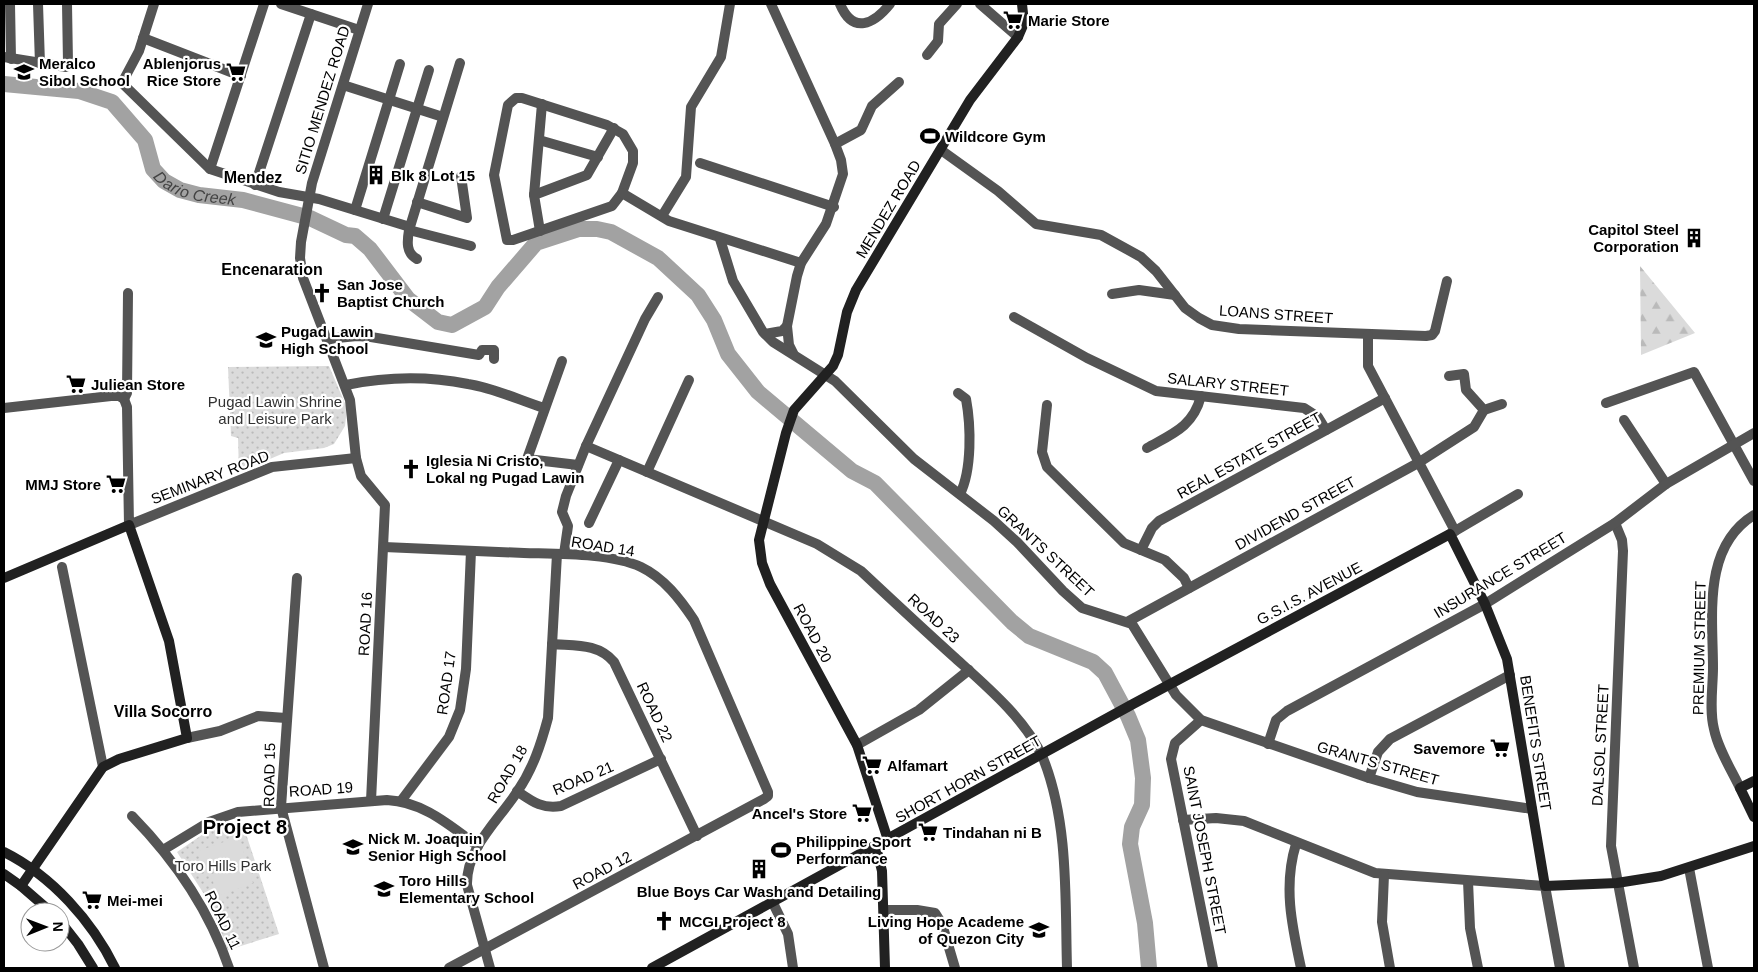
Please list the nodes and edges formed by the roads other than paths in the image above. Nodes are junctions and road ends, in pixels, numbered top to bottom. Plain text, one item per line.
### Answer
1 (10, 4) edge
2 (38, 4) edge
3 (68, 4) edge
4 (154, 4) edge
5 (264, 4) edge
6 (281, 4) edge
7 (368, 4) edge
8 (730, 4) edge
9 (770, 4) edge
10 (840, 4) edge
11 (890, 4) edge
12 (958, 4) edge
13 (980, 4) edge
14 (1022, 4) edge
15 (311, 14) junction
16 (359, 30) junction
17 (1018, 37) junction
18 (143, 38) junction
19 (927, 55) dead end
20 (7, 58) edge
21 (460, 62) dead end
22 (40, 64) junction
23 (400, 64) dead end
24 (429, 70) dead end
25 (241, 76) junction
26 (899, 82) dead end
27 (343, 85) junction
28 (389, 100) junction
29 (542, 104) junction
30 (417, 108) junction
31 (443, 117) junction
32 (614, 128) junction
33 (539, 140) junction
34 (835, 144) junction
35 (941, 150) junction
36 (598, 157) junction
37 (700, 163) dead end
38 (210, 169) junction
39 (461, 176) dead end
40 (255, 185) junction
41 (622, 193) junction
42 (534, 195) junction
43 (309, 202) junction
44 (417, 202) junction
45 (834, 207) junction
46 (356, 210) junction
47 (662, 216) junction
48 (383, 219) junction
49 (409, 228) junction
50 (540, 231) junction
51 (720, 238) junction
52 (471, 246) dead end
53 (417, 259) dead end
54 (801, 263) junction
55 (1447, 281) dead end
56 (128, 293) dead end
57 (1112, 294) dead end
58 (1175, 294) junction
59 (658, 297) dead end
60 (1014, 317) dead end
61 (787, 326) junction
62 (765, 334) junction
63 (1368, 335) junction
64 (326, 339) junction
65 (793, 353) junction
66 (494, 359) dead end
67 (562, 362) dead end
68 (826, 374) junction
69 (1449, 376) dead end
70 (689, 380) dead end
71 (346, 385) junction
72 (964, 396) dead end
73 (1201, 396) junction
74 (1385, 398) junction
75 (124, 399) junction
76 (1606, 403) dead end
77 (1502, 404) dead end
78 (1047, 405) dead end
79 (4, 408) edge
80 (544, 408) junction
81 (1484, 410) junction
82 (1624, 420) dead end
83 (1326, 430) junction
84 (786, 433) joint
85 (1754, 433) edge
86 (1734, 445) junction
87 (586, 446) junction
88 (1147, 448) dead end
89 (356, 458) junction
90 (619, 460) junction
91 (1418, 463) junction
92 (578, 465) junction
93 (647, 472) junction
94 (1754, 481) edge
95 (1666, 484) junction
96 (960, 494) junction
97 (1518, 494) dead end
98 (1754, 515) edge
99 (762, 520) junction
100 (589, 523) dead end
101 (1615, 523) junction
102 (129, 524) junction
103 (1453, 532) junction
104 (384, 547) junction
105 (1141, 550) junction
106 (471, 551) junction
107 (561, 554) junction
108 (62, 567) dead end
109 (4, 578) edge
110 (297, 578) dead end
111 (1189, 588) junction
112 (1485, 604) junction
113 (1129, 621) junction
114 (552, 644) junction
115 (968, 670) junction
116 (1510, 675) junction
117 (1170, 685) junction
118 (1113, 717) joint
119 (286, 718) junction
120 (1201, 720) junction
121 (187, 738) junction
122 (1268, 744) junction
123 (857, 746) junction
124 (1042, 756) junction
125 (661, 759) junction
126 (103, 768) junction
127 (1370, 778) junction
128 (1754, 781) edge
129 (1740, 788) junction
130 (517, 792) junction
131 (768, 796) joint
132 (401, 800) junction
133 (372, 801) junction
134 (281, 807) junction
135 (1532, 809) junction
136 (132, 816) dead end
137 (1754, 817) edge
138 (1183, 820) junction
139 (697, 836) junction
140 (888, 840) junction
141 (1296, 844) junction
142 (478, 846) junction
143 (1754, 846) edge
144 (876, 847) junction
145 (163, 850) junction
146 (4, 852) edge
147 (1689, 868) junction
148 (32, 869) junction
149 (4, 874) edge
150 (1384, 875) junction
151 (1468, 881) junction
152 (1617, 883) junction
153 (21, 886) junction
154 (1545, 886) junction
155 (39, 902) edge
156 (773, 903) junction
157 (884, 910) junction
158 (70, 934) edge
159 (485, 950) junction
160 (93, 968) edge
161 (115, 968) edge
162 (229, 968) edge
163 (324, 968) edge
164 (449, 968) edge
165 (490, 968) edge
166 (652, 968) edge
167 (793, 968) edge
168 (885, 968) edge
169 (955, 968) edge
170 (1067, 968) edge
171 (1213, 968) edge
172 (1301, 968) edge
173 (1390, 968) edge
174 (1478, 968) edge
175 (1560, 968) edge
176 (1634, 968) edge
177 (1708, 968) edge

1 - 20 street
2 - 22 street
3 - 22 street
4 - 18 street
5 - 25 street
6 - 15 street
7 - 16 street, SITIO MENDEZ ROAD
8 - 47 street
9 - 34 street
10 - 11 street
12 - 19 street
13 - 17 street
14 - 17 street, MENDEZ ROAD
15 - 16 street
15 - 40 street
16 - 27 street, SITIO MENDEZ ROAD
17 - 35 street, MENDEZ ROAD
18 - 25 street
18 - 38 street
20 - 22 street
21 - 31 street
23 - 28 street
24 - 30 street
25 - 38 street
26 - 34 street
27 - 28 street
27 - 43 street, SITIO MENDEZ ROAD
28 - 30 street
28 - 46 street
29 - 32 street
29 - 33 street
29 - 50 street
30 - 31 street
30 - 48 street
31 - 44 street
32 - 36 street
32 - 41 street
33 - 36 street
33 - 42 street
34 - 45 street
35 - 58 street, LOANS STREET
35 - 68 street, MENDEZ ROAD
36 - 42 street
37 - 45 street
38 - 40 street
39 - 44 street
40 - 43 street
41 - 47 street
41 - 50 street
42 - 50 street
43 - 46 street
43 - 64 street
44 - 49 street
45 - 54 street
46 - 48 street
47 - 51 street
48 - 49 street
49 - 52 street
49 - 53 street
51 - 54 street
51 - 62 street
54 - 61 street
55 - 63 street, LOANS STREET
56 - 75 street
57 - 58 street
58 - 63 street, LOANS STREET
59 - 87 street, ROAD 18
60 - 73 street, SALARY STREET
61 - 62 street
61 - 65 street
62 - 65 street, GRANTS STREET
63 - 74 street, BENEFITS STREET
64 - 66 street
64 - 71 street
65 - 68 street, GRANTS STREET
67 - 80 street
68 - 84 street, MENDEZ ROAD
68 - 96 street, GRANTS STREET
69 - 81 street
70 - 93 street
71 - 80 street
71 - 89 street
72 - 96 street
73 - 83 street, SALARY STREET
73 - 88 street
74 - 83 street, REAL ESTATE STREET
74 - 91 street, BENEFITS STREET
75 - 79 street
75 - 102 street
76 - 86 street
77 - 81 street
78 - 105 street
80 - 92 street
81 - 91 street, DIVIDEND STREET
82 - 95 street
83 - 105 street, REAL ESTATE STREET
84 - 99 street, ROAD 20
85 - 86 street, INSURANCE STREET
86 - 94 street
86 - 95 street, INSURANCE STREET
87 - 90 street, ROAD 23
87 - 92 street, ROAD 18
89 - 102 street, SEMINARY ROAD
89 - 104 street, ROAD 16
90 - 93 street, ROAD 23
90 - 100 street
91 - 103 street, BENEFITS STREET
91 - 111 street, DIVIDEND STREET
92 - 107 street, ROAD 18
93 - 99 street, ROAD 23
95 - 101 street, INSURANCE STREET
96 - 113 street, GRANTS STREET
97 - 103 street, G.S.I.S. AVENUE
98 - 129 street, PREMIUM STREET
99 - 115 street, ROAD 23
99 - 123 street, ROAD 20
101 - 112 street, INSURANCE STREET
101 - 152 street, DALSOL STREET
102 - 109 street, SEMINARY ROAD
102 - 121 street
103 - 112 street, BENEFITS STREET
103 - 117 street, G.S.I.S. AVENUE
104 - 106 street, ROAD 14
104 - 133 street, ROAD 16
105 - 111 street
106 - 107 street, ROAD 14
106 - 132 street, ROAD 17
107 - 114 street, ROAD 18
107 - 131 street, ROAD 14
108 - 126 street
110 - 119 street, ROAD 15
111 - 113 street, DIVIDEND STREET
112 - 116 street, BENEFITS STREET
112 - 122 street, INSURANCE STREET
113 - 117 street, GRANTS STREET
114 - 125 street, ROAD 22
114 - 130 street, ROAD 18
115 - 123 street
115 - 124 street, ROAD 23
116 - 127 street
116 - 135 street, BENEFITS STREET
117 - 118 street, G.S.I.S. AVENUE
117 - 120 street, GRANTS STREET
118 - 124 street, SHORT HORN STREET
119 - 121 street
119 - 134 street, ROAD 15
120 - 122 street, GRANTS STREET
120 - 138 street, SAINT JOSEPH STREET
121 - 126 street
122 - 127 street, GRANTS STREET
123 - 140 street, ROAD 20
124 - 140 street, SHORT HORN STREET
124 - 170 street, ROAD 23
125 - 130 street, ROAD 21
125 - 139 street, ROAD 22
126 - 148 street
127 - 135 street, GRANTS STREET
128 - 129 street
129 - 137 street, PREMIUM STREET
130 - 142 street, ROAD 18
131 - 139 street, ROAD 12
132 - 133 street, ROAD 19
132 - 142 street, ROAD 19
133 - 134 street, ROAD 19
134 - 145 street, ROAD 19
134 - 163 street, ROAD 15
135 - 154 street, BENEFITS STREET
136 - 145 street, ROAD 11
138 - 141 street
138 - 171 street, SAINT JOSEPH STREET
139 - 159 street, ROAD 12
140 - 144 street, SHORT HORN STREET
141 - 150 street
141 - 172 street
142 - 159 street, ROAD 18
143 - 147 street
144 - 156 street, SHORT HORN STREET
144 - 157 street
145 - 162 street, ROAD 11
146 - 148 street
147 - 152 street
147 - 177 street
148 - 153 street
148 - 161 street
149 - 153 street
150 - 151 street
150 - 173 street
151 - 154 street
151 - 174 street
152 - 154 street
152 - 176 street, DALSOL STREET
153 - 155 street
154 - 175 street, BENEFITS STREET
156 - 166 street, SHORT HORN STREET
156 - 167 street
157 - 168 street
157 - 169 street
158 - 160 street
159 - 164 street, ROAD 12
159 - 165 street, ROAD 18

